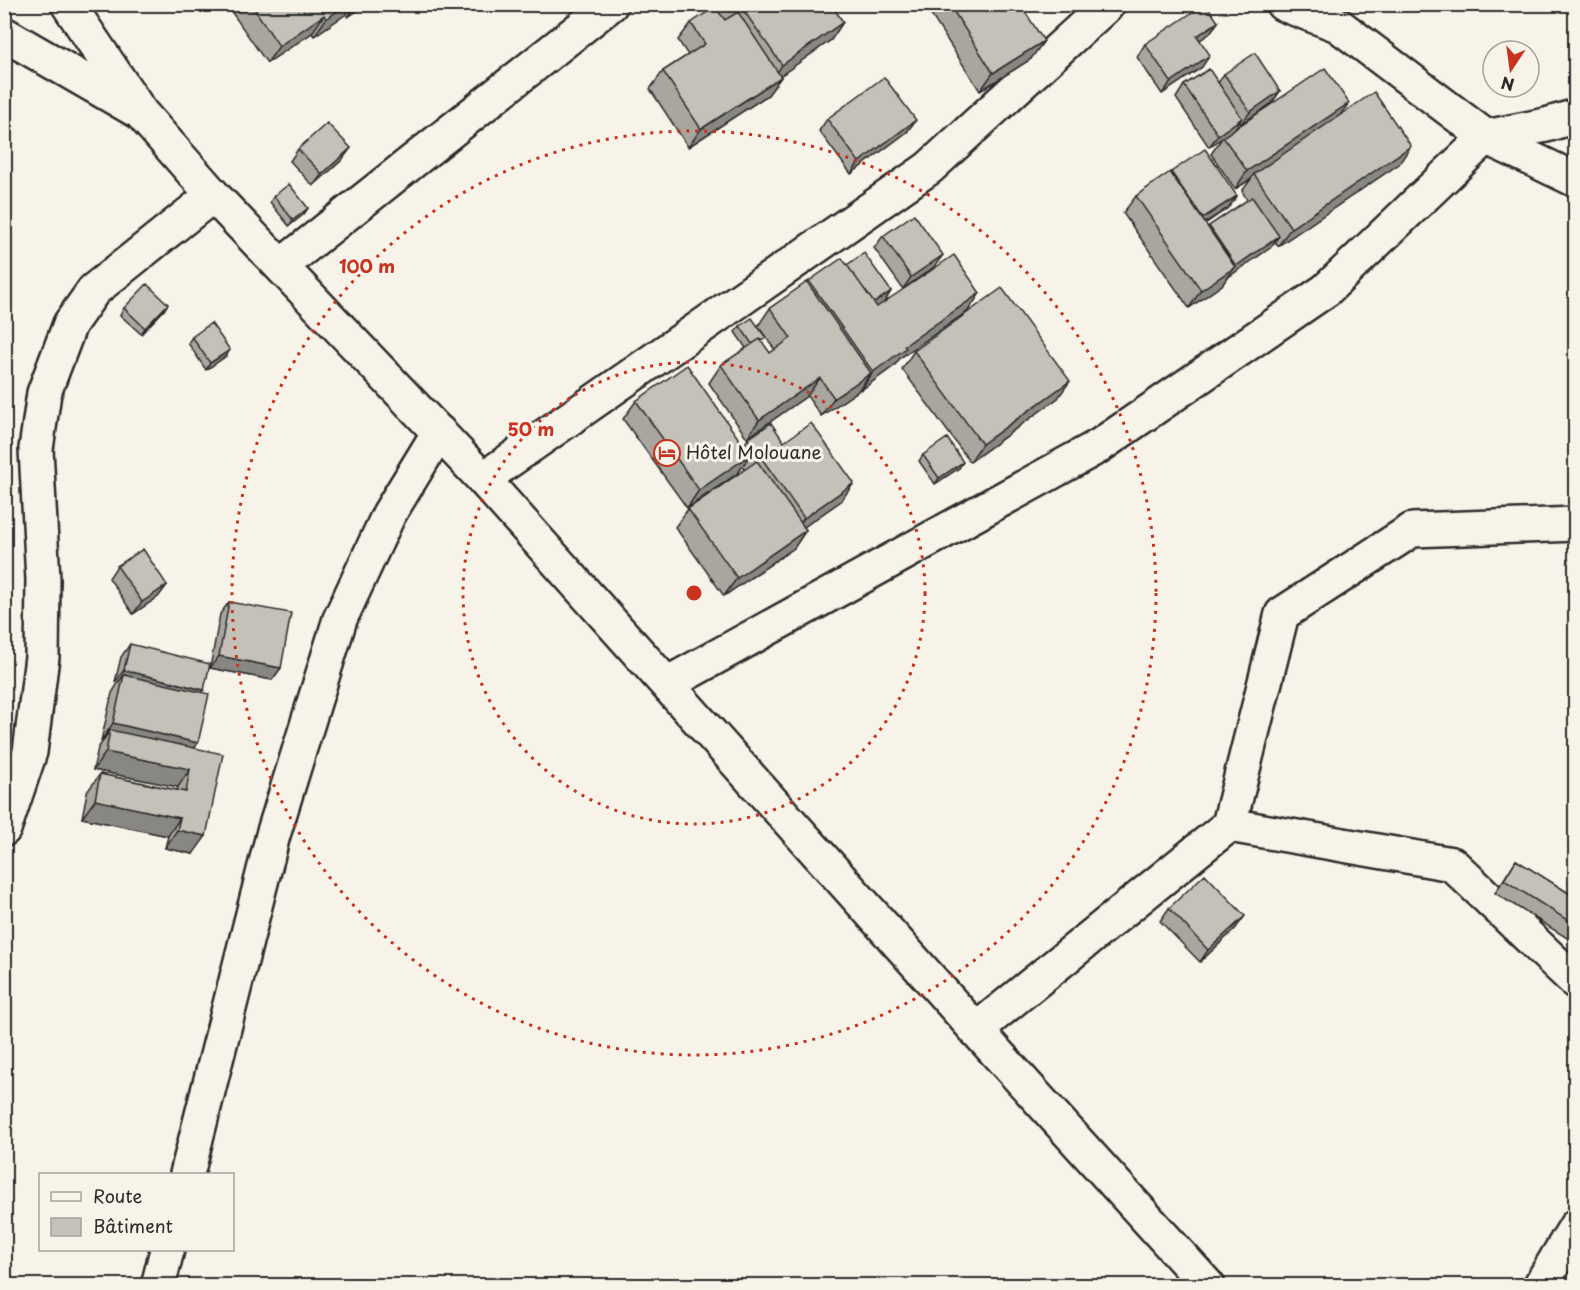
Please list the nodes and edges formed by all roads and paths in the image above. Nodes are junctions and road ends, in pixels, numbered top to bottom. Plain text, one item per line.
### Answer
1 (611, 4) edge
2 (1108, 4) edge
3 (1283, 4) edge
4 (79, 8) edge
5 (4, 34) edge
6 (141, 113) junction
7 (1575, 116) edge
8 (1486, 137) junction
9 (1575, 180) edge
10 (213, 195) junction
11 (281, 266) junction
12 (439, 432) junction
13 (483, 478) junction
14 (1575, 524) edge
15 (667, 684) junction
16 (1229, 825) junction
17 (4, 830) edge
18 (1575, 982) edge
19 (976, 1030) junction
20 (187, 1173) edge
21 (1575, 1226) edge
22 (168, 1251) edge
23 (158, 1286) edge
24 (1208, 1286) edge
25 (1540, 1286) edge

1 - 11 street
2 - 13 street
3 - 8 street
4 - 6 street
5 - 6 street
6 - 10 street
7 - 8 street
8 - 9 street
8 - 15 street
10 - 11 street
10 - 17 street
11 - 12 street
12 - 13 street
12 - 20 street
13 - 15 street
14 - 16 street
15 - 19 street
16 - 18 street
16 - 19 street
19 - 24 street
21 - 25 street
22 - 23 street

